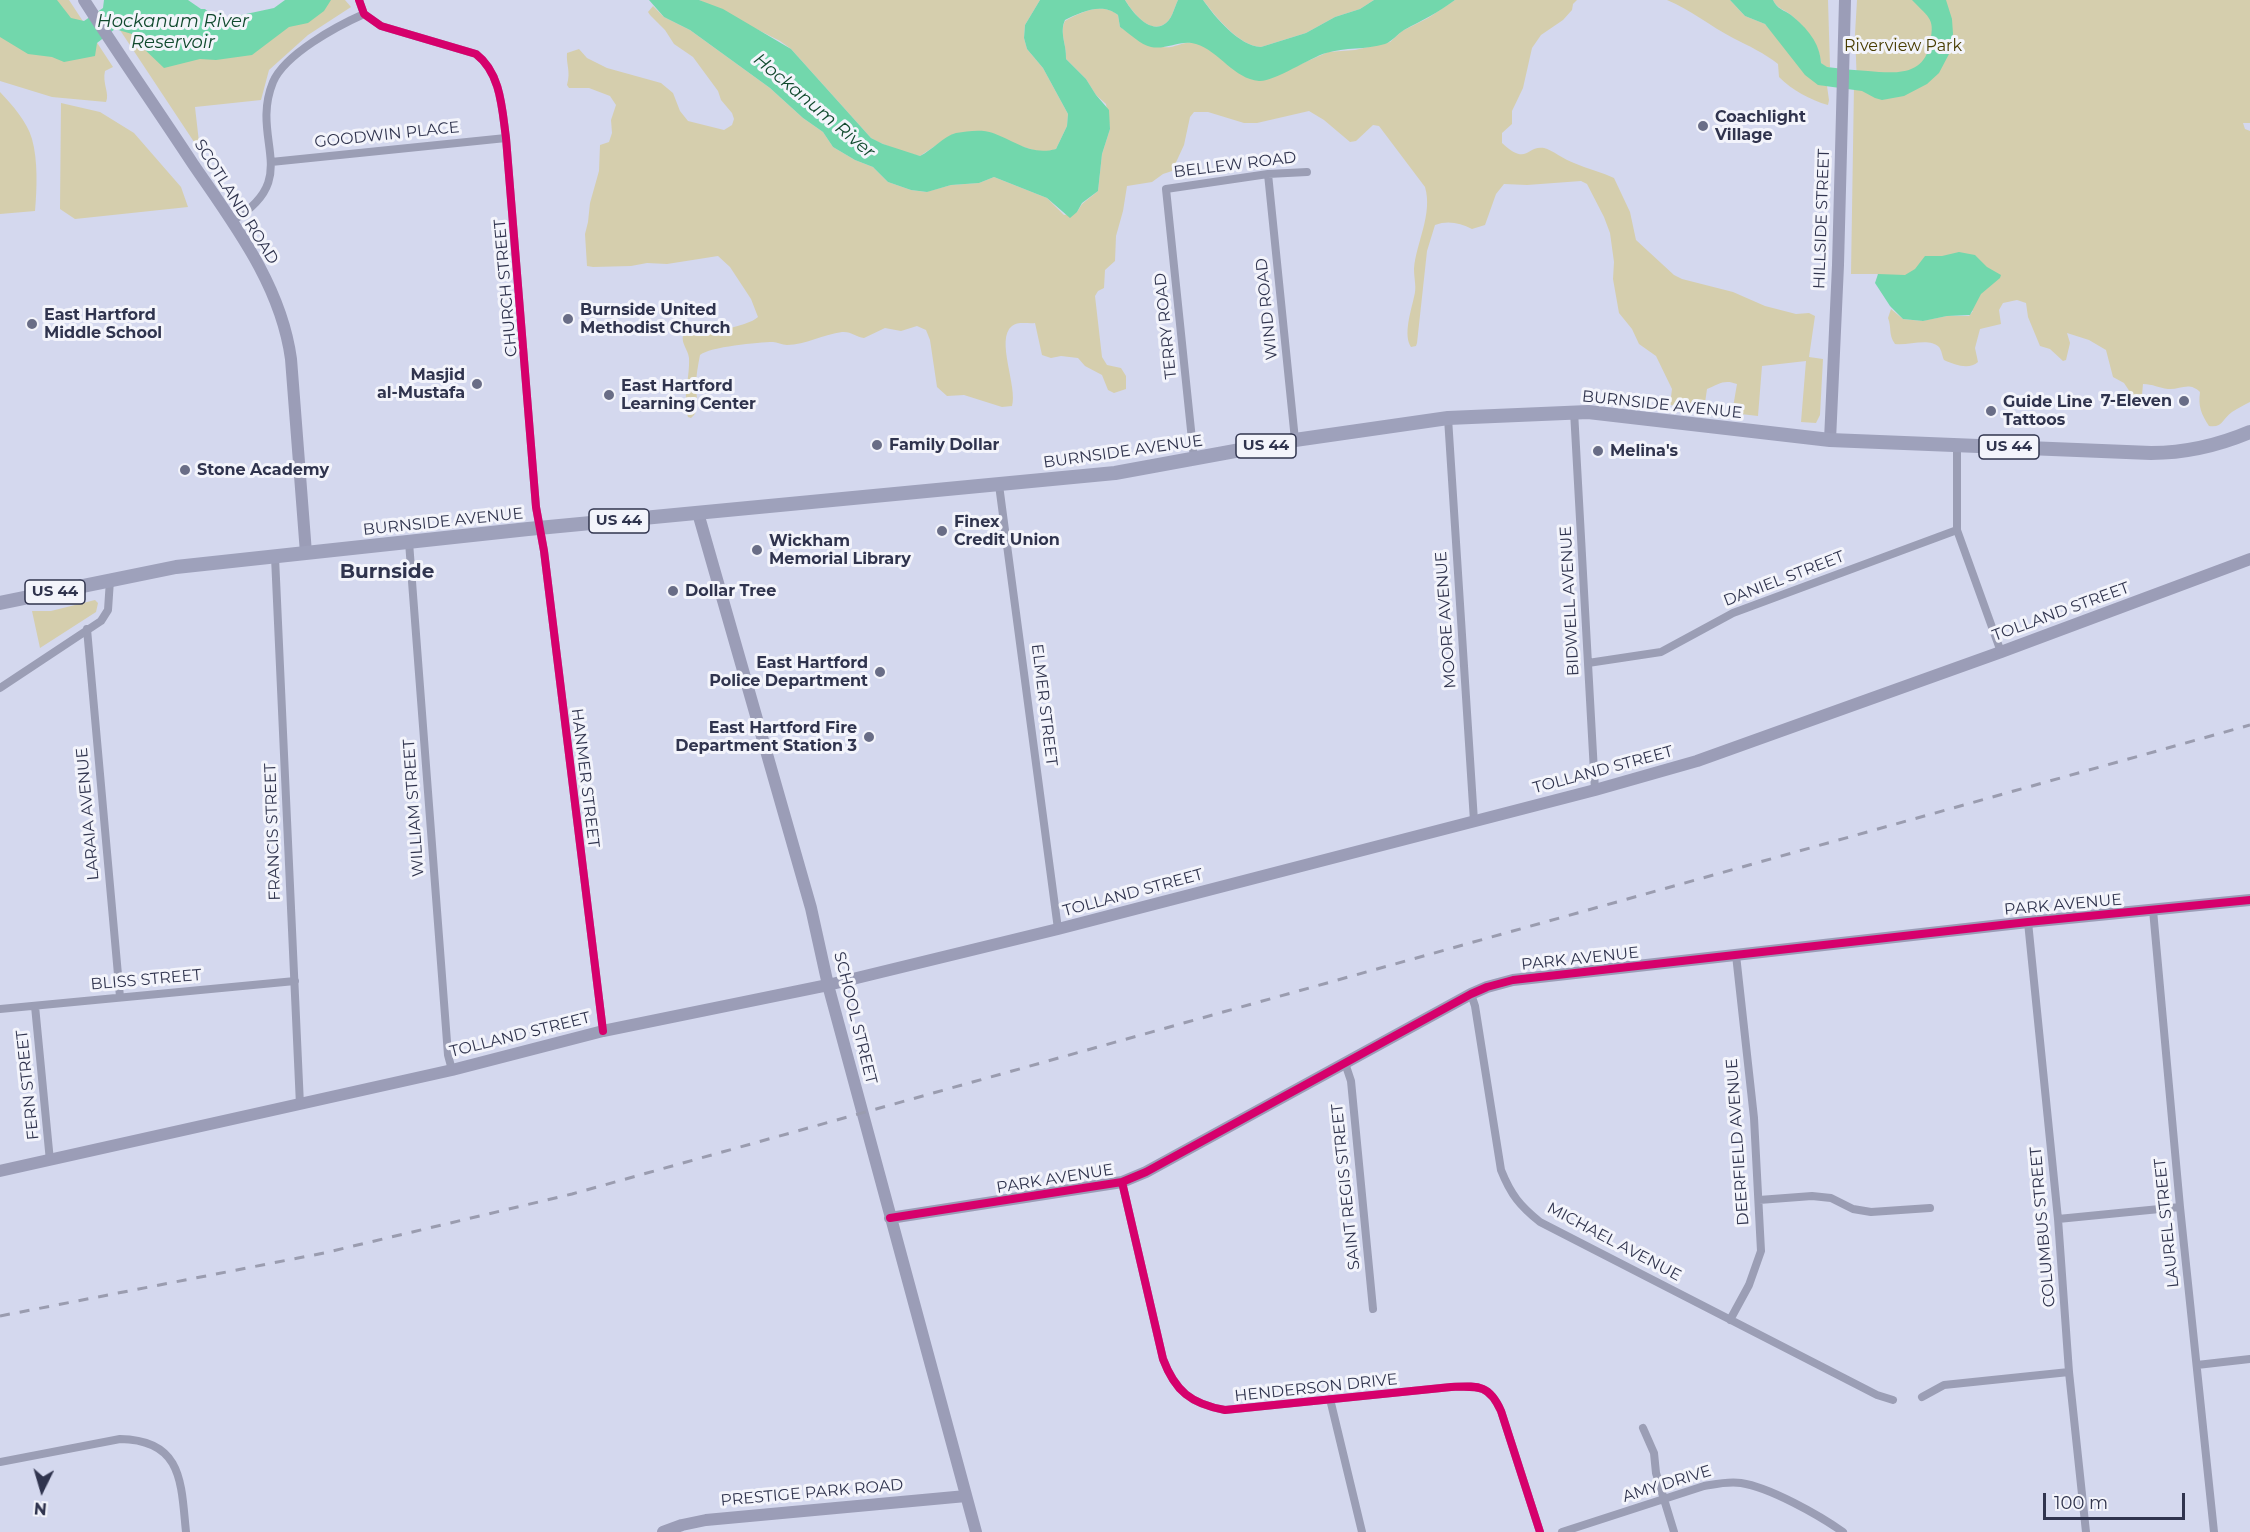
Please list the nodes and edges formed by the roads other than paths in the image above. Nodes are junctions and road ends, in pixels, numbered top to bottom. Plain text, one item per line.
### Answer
1 (84, 0) edge
2 (359, 0) edge
3 (1845, 0) edge
4 (364, 14) junction
5 (506, 138) junction
6 (271, 162) junction
7 (1307, 172) dead end
8 (1268, 174) junction
9 (1166, 189) joint
10 (232, 220) junction
11 (1574, 411) junction
12 (1448, 418) junction
13 (2250, 432) edge
14 (1295, 440) junction
15 (1830, 440) junction
16 (1957, 445) junction
17 (1194, 459) junction
18 (999, 485) junction
19 (698, 513) junction
20 (540, 528) junction
21 (1957, 530) junction
22 (409, 542) junction
23 (306, 554) junction
24 (275, 557) junction
25 (2250, 559) edge
26 (110, 580) junction
27 (0, 603) edge
28 (87, 629) junction
29 (2001, 652) junction
30 (1588, 663) junction
31 (0, 688) edge
32 (1595, 790) junction
33 (1474, 821) junction
34 (2250, 900) edge
35 (2153, 910) junction
36 (2028, 922) junction
37 (1058, 930) junction
38 (1736, 956) junction
39 (295, 981) junction
40 (828, 985) junction
41 (1471, 994) junction
42 (120, 997) junction
43 (35, 1006) junction
44 (0, 1009) edge
45 (603, 1031) junction
46 (1345, 1063) junction
47 (452, 1070) junction
48 (300, 1105) junction
49 (50, 1161) junction
50 (0, 1171) edge
51 (1122, 1182) junction
52 (1759, 1200) junction
53 (2180, 1207) junction
54 (1930, 1208) dead end
55 (890, 1218) junction
56 (2058, 1219) junction
57 (1373, 1309) dead end
58 (1730, 1320) junction
59 (2250, 1359) edge
60 (2197, 1365) junction
61 (2069, 1372) junction
62 (1922, 1397) dead end
63 (1330, 1399) junction
64 (1893, 1400) dead end
65 (1643, 1428) dead end
66 (0, 1462) edge
67 (966, 1496) junction
68 (1664, 1500) junction
69 (2086, 1531) edge
70 (186, 1532) edge
71 (663, 1532) edge
72 (976, 1532) edge
73 (1362, 1532) edge
74 (1540, 1532) edge
75 (1562, 1532) edge
76 (1674, 1532) edge
77 (1843, 1532) edge
78 (2214, 1532) edge

1 - 10 main road, SCOTLAND ROAD
2 - 4 street
3 - 15 main road, HILLSIDE STREET
4 - 5 street, CHURCH STREET
4 - 6 street
5 - 6 street, GOODWIN PLACE
5 - 20 street, CHURCH STREET
6 - 10 street
7 - 8 street, BELLEW ROAD
8 - 9 street, BELLEW ROAD
8 - 14 street, WIND ROAD
9 - 17 street, TERRY ROAD
10 - 23 main road, SCOTLAND ROAD
11 - 12 main road, BURNSIDE AVENUE / US 44
11 - 15 main road, BURNSIDE AVENUE / US 44
11 - 30 street, BIDWELL AVENUE
12 - 14 main road, BURNSIDE AVENUE / US 44
12 - 33 street, MOORE AVENUE
13 - 16 main road, BURNSIDE AVENUE / US 44
14 - 17 main road, BURNSIDE AVENUE / US 44
15 - 16 main road, BURNSIDE AVENUE / US 44
16 - 21 street
17 - 18 main road, BURNSIDE AVENUE / US 44
18 - 19 main road, BURNSIDE AVENUE / US 44
18 - 37 street, ELMER STREET
19 - 20 main road, BURNSIDE AVENUE / US 44
19 - 40 main road, SCHOOL STREET
20 - 22 main road, BURNSIDE AVENUE / US 44
20 - 45 street, HANMER STREET
21 - 29 street
21 - 30 street, DANIEL STREET
22 - 23 main road, BURNSIDE AVENUE / US 44
22 - 47 street, WILLIAM STREET
23 - 24 main road, BURNSIDE AVENUE / US 44
24 - 26 main road, BURNSIDE AVENUE / US 44
24 - 39 street, FRANCIS STREET
25 - 29 main road, TOLLAND STREET
26 - 27 main road, BURNSIDE AVENUE / US 44
26 - 28 street
28 - 31 street
28 - 42 street, LARAIA AVENUE
29 - 32 main road, TOLLAND STREET
30 - 32 street, BIDWELL AVENUE
32 - 33 main road, TOLLAND STREET
33 - 37 main road, TOLLAND STREET
34 - 35 main road, PARK AVENUE
35 - 36 main road, PARK AVENUE
35 - 53 street, LAUREL STREET
36 - 38 main road, PARK AVENUE
36 - 56 street, COLUMBUS STREET
37 - 40 main road, TOLLAND STREET
38 - 41 main road, PARK AVENUE
38 - 52 street, DEERFIELD AVENUE
39 - 42 street, BLISS STREET
39 - 48 street, FRANCIS STREET
40 - 45 main road, TOLLAND STREET
40 - 55 main road, SCHOOL STREET
41 - 46 main road, PARK AVENUE
41 - 58 street, MICHAEL AVENUE
42 - 43 street, BLISS STREET
43 - 44 street, BLISS STREET
43 - 49 street, FERN STREET
45 - 47 main road, TOLLAND STREET
46 - 51 main road, PARK AVENUE
46 - 57 street, SAINT REGIS STREET
47 - 48 main road, TOLLAND STREET
48 - 49 main road, TOLLAND STREET
49 - 50 main road, TOLLAND STREET
51 - 55 main road, PARK AVENUE
51 - 63 street, HENDERSON DRIVE
52 - 54 street
52 - 58 street, DEERFIELD AVENUE
53 - 56 street
53 - 60 street, LAUREL STREET
55 - 67 main road, SCHOOL STREET
56 - 61 street, COLUMBUS STREET
58 - 64 street, MICHAEL AVENUE
59 - 60 street
60 - 78 street, LAUREL STREET
61 - 62 street
61 - 69 street, COLUMBUS STREET
63 - 73 street
63 - 74 street, HENDERSON DRIVE
65 - 68 street
66 - 70 street
67 - 71 main road, PRESTIGE PARK ROAD
67 - 72 main road, SCHOOL STREET
68 - 75 street, AMY DRIVE
68 - 76 street
68 - 77 street, AMY DRIVE

